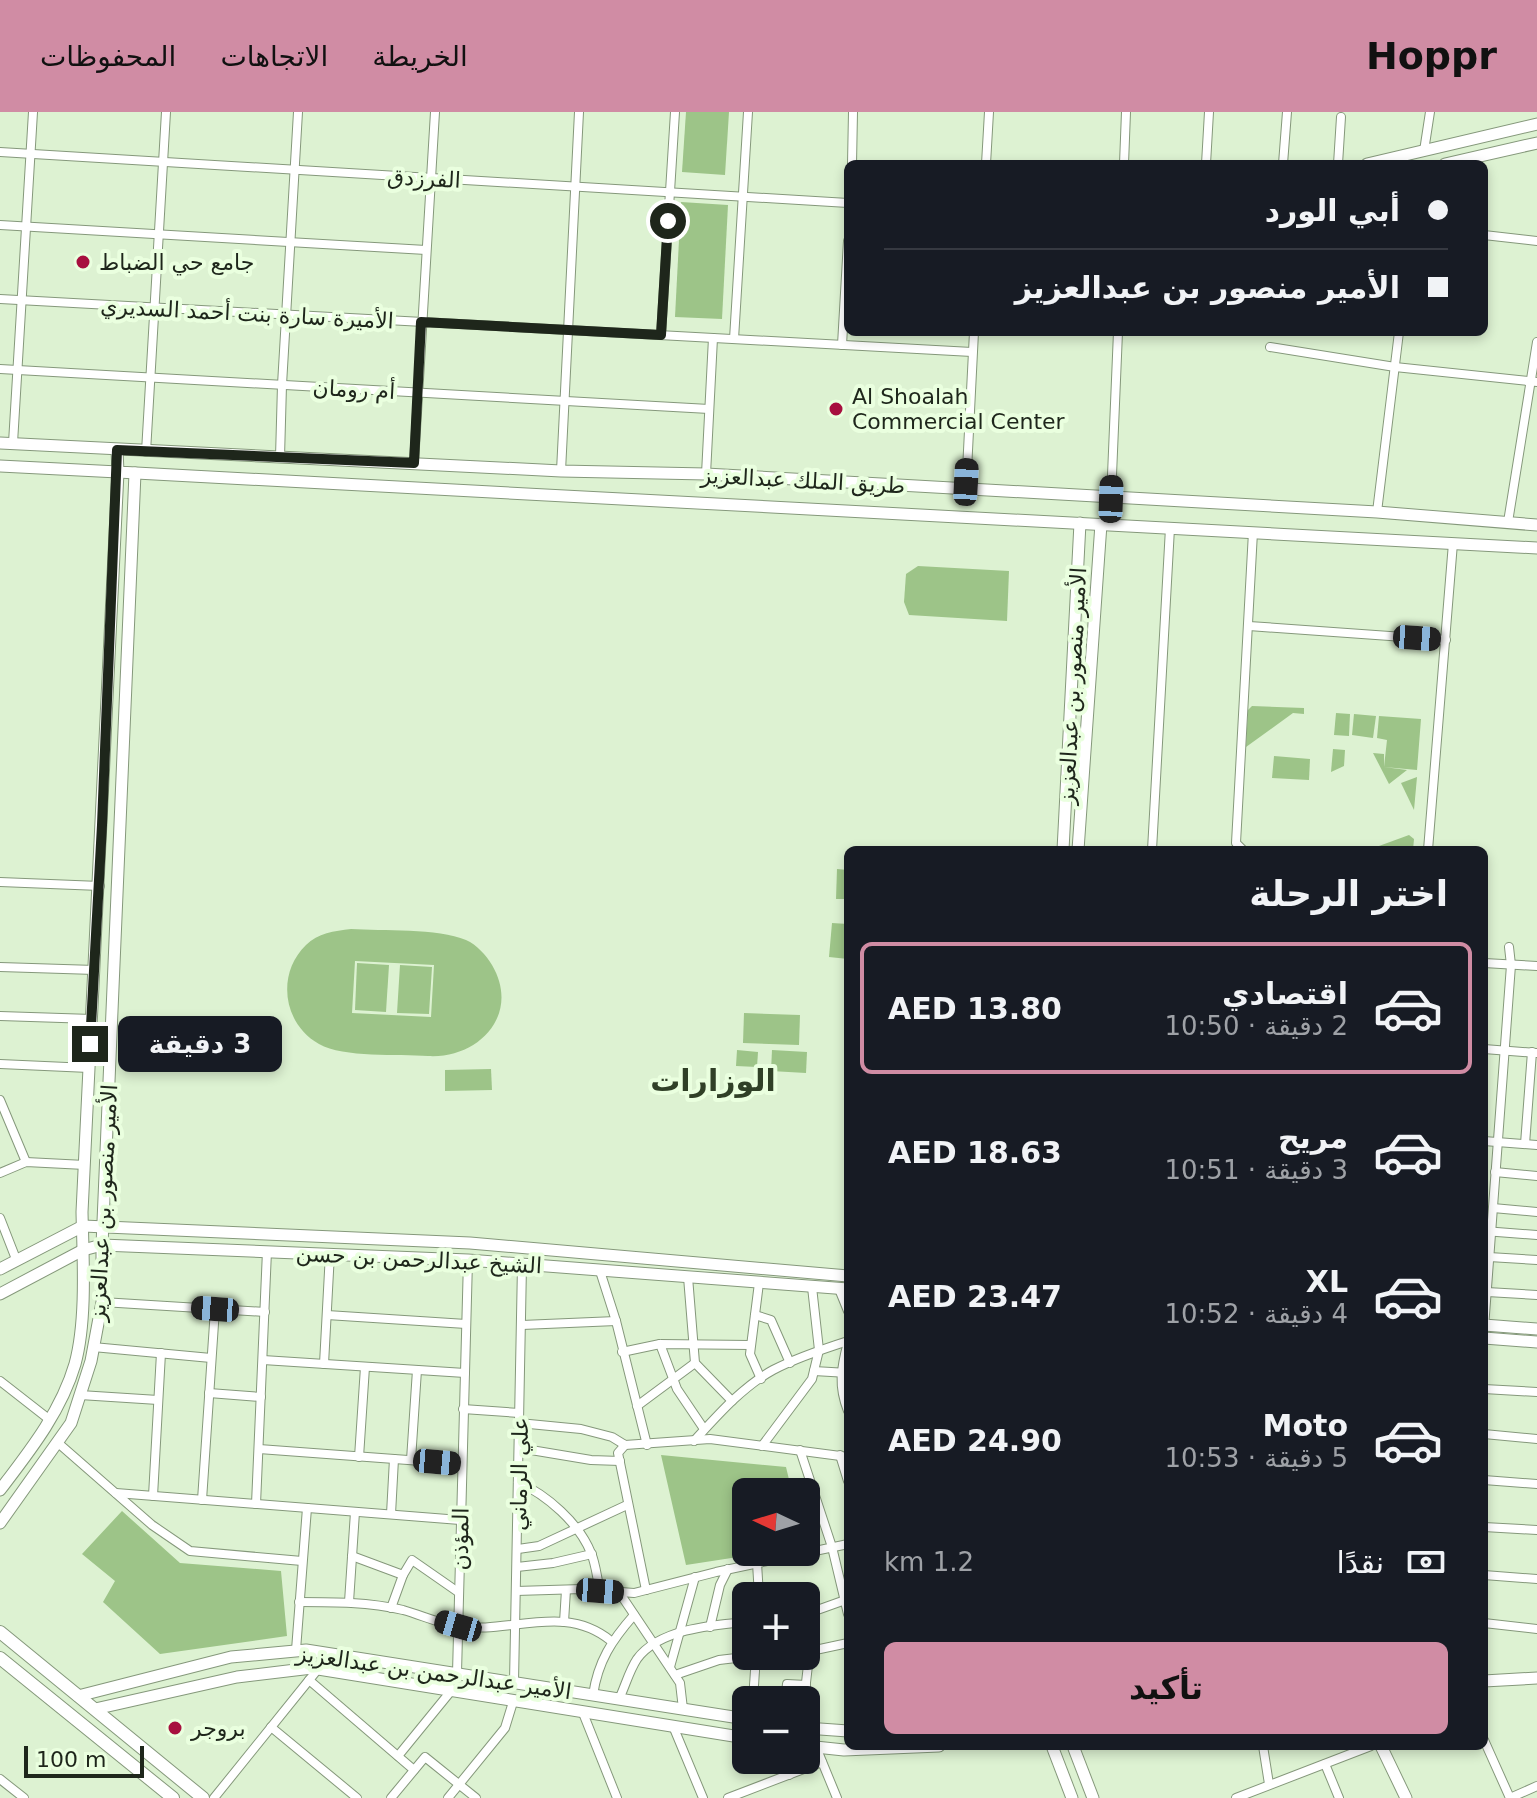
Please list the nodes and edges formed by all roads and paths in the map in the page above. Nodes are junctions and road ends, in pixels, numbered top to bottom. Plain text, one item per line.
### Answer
1 (33, 112) edge
2 (166, 112) edge
3 (298, 112) edge
4 (435, 112) edge
5 (579, 112) edge
6 (675, 112) edge
7 (748, 112) edge
8 (853, 112) edge
9 (989, 112) edge
10 (1126, 112) edge
11 (1209, 112) edge
12 (1287, 112) edge
13 (1430, 112) edge
14 (1341, 117) dead end
15 (1537, 124) edge
16 (1537, 143) edge
17 (1424, 151) junction
18 (0, 152) edge
19 (30, 154) junction
20 (852, 160) edge
21 (986, 160) edge
22 (1124, 160) edge
23 (1206, 160) edge
24 (1283, 160) edge
25 (1338, 160) edge
26 (1385, 160) edge
27 (1463, 160) edge
28 (162, 162) junction
29 (294, 170) junction
30 (431, 178) junction
31 (574, 187) junction
32 (670, 192) junction
33 (743, 197) junction
34 (844, 203) edge
35 (0, 225) edge
36 (26, 227) junction
37 (1488, 235) edge
38 (157, 236) junction
39 (1537, 241) edge
40 (290, 243) junction
41 (426, 250) junction
42 (0, 299) edge
43 (21, 301) junction
44 (153, 308) junction
45 (844, 310) edge
46 (286, 315) junction
47 (421, 322) junction
48 (567, 328) junction
49 (661, 335) junction
50 (974, 336) edge
51 (1118, 336) edge
52 (1399, 336) edge
53 (713, 338) junction
54 (734, 339) junction
55 (1537, 342) edge
56 (842, 345) junction
57 (1270, 347) dead end
58 (972, 352) junction
59 (1395, 367) junction
60 (0, 369) edge
61 (16, 370) junction
62 (150, 377) junction
63 (1534, 381) edge
64 (282, 385) junction
65 (417, 393) junction
66 (564, 401) junction
67 (709, 409) junction
68 (6, 443) edge
69 (111, 449) junction
70 (146, 452) junction
71 (280, 457) junction
72 (414, 463) junction
73 (0, 466) edge
74 (561, 471) junction
75 (111, 472) junction
76 (135, 473) junction
77 (706, 474) junction
78 (966, 490) junction
79 (1111, 499) junction
80 (1377, 512) junction
81 (1508, 522) junction
82 (1080, 523) junction
83 (1101, 524) junction
84 (1537, 525) edge
85 (1170, 528) junction
86 (1253, 532) junction
87 (1453, 543) junction
88 (1537, 548) edge
89 (1078, 568) junction
90 (1098, 569) junction
91 (1249, 626) junction
92 (111, 632) junction
93 (128, 633) junction
94 (1446, 640) junction
95 (106, 732) junction
96 (124, 734) junction
97 (1063, 846) edge
98 (1078, 846) edge
99 (1152, 846) edge
100 (1239, 846) edge
101 (1428, 846) edge
102 (0, 882) edge
103 (100, 886) junction
104 (1509, 947) dead end
105 (1488, 963) edge
106 (1511, 965) junction
107 (1537, 966) edge
108 (0, 967) edge
109 (95, 970) junction
110 (0, 1016) edge
111 (92, 1019) junction
112 (1488, 1049) edge
113 (1504, 1050) junction
114 (1534, 1053) edge
115 (0, 1064) edge
116 (89, 1068) junction
117 (0, 1100) edge
118 (1488, 1141) edge
119 (1498, 1142) junction
120 (1525, 1144) junction
121 (1537, 1145) edge
122 (26, 1162) junction
123 (85, 1165) junction
124 (1495, 1172) junction
125 (0, 1173) edge
126 (1537, 1176) edge
127 (1493, 1208) junction
128 (1537, 1212) edge
129 (0, 1218) edge
130 (83, 1226) junction
131 (103, 1227) junction
132 (1488, 1232) edge
133 (1537, 1235) edge
134 (383, 1239) junction
135 (102, 1245) junction
136 (83, 1250) junction
137 (267, 1251) junction
138 (330, 1253) junction
139 (383, 1256) junction
140 (1489, 1257) junction
141 (16, 1259) junction
142 (468, 1260) junction
143 (1537, 1260) edge
144 (522, 1265) junction
145 (0, 1269) edge
146 (600, 1271) junction
147 (1488, 1274) edge
148 (844, 1276) edge
149 (688, 1277) junction
150 (759, 1283) junction
151 (812, 1287) junction
152 (844, 1289) edge
153 (1488, 1292) edge
154 (0, 1294) edge
155 (1537, 1295) edge
156 (102, 1302) junction
157 (215, 1309) junction
158 (265, 1312) junction
159 (327, 1315) junction
160 (755, 1315) junction
161 (616, 1321) junction
162 (466, 1324) junction
163 (522, 1325) junction
164 (1488, 1326) edge
165 (1537, 1329) edge
166 (1488, 1338) edge
167 (844, 1342) edge
168 (1537, 1342) edge
169 (660, 1344) junction
170 (695, 1345) junction
171 (750, 1345) junction
172 (93, 1347) junction
173 (819, 1350) junction
174 (622, 1352) junction
175 (161, 1353) junction
176 (211, 1358) junction
177 (263, 1360) junction
178 (695, 1363) junction
179 (790, 1363) junction
180 (324, 1364) junction
181 (365, 1367) junction
182 (417, 1370) junction
183 (814, 1371) junction
184 (465, 1373) junction
185 (844, 1373) edge
186 (673, 1379) junction
187 (761, 1379) junction
188 (0, 1381) edge
189 (1488, 1389) edge
190 (1537, 1392) edge
191 (209, 1393) junction
192 (80, 1395) junction
193 (261, 1397) junction
194 (158, 1400) junction
195 (732, 1401) junction
196 (844, 1402) edge
197 (637, 1406) junction
198 (463, 1409) junction
199 (519, 1413) junction
200 (50, 1420) junction
201 (519, 1423) junction
202 (704, 1429) junction
203 (1488, 1434) edge
204 (1537, 1439) edge
205 (693, 1441) junction
206 (57, 1442) junction
207 (625, 1445) junction
208 (647, 1445) junction
209 (762, 1446) junction
210 (519, 1448) junction
211 (259, 1449) junction
212 (800, 1450) junction
213 (844, 1456) edge
214 (359, 1457) junction
215 (394, 1459) junction
216 (411, 1460) junction
217 (620, 1461) junction
218 (462, 1464) junction
219 (1488, 1480) edge
220 (518, 1482) junction
221 (1537, 1484) edge
222 (0, 1490) edge
223 (116, 1493) junction
224 (153, 1496) junction
225 (202, 1500) junction
226 (256, 1504) junction
227 (627, 1505) junction
228 (307, 1508) junction
229 (355, 1512) junction
230 (391, 1514) junction
231 (460, 1520) junction
232 (0, 1523) edge
233 (576, 1527) junction
234 (1488, 1527) edge
235 (1537, 1530) edge
236 (844, 1545) edge
237 (832, 1547) junction
238 (518, 1549) junction
239 (820, 1550) edge
240 (592, 1554) junction
241 (352, 1556) junction
242 (302, 1561) junction
243 (742, 1566) edge
244 (517, 1567) junction
245 (728, 1569) junction
246 (844, 1574) edge
247 (403, 1575) junction
248 (1488, 1575) edge
249 (695, 1577) junction
250 (1537, 1579) edge
251 (566, 1590) junction
252 (646, 1590) junction
253 (516, 1591) junction
254 (600, 1591) junction
255 (458, 1592) junction
256 (619, 1592) junction
257 (844, 1601) edge
258 (299, 1602) junction
259 (349, 1602) junction
260 (391, 1608) junction
261 (820, 1609) edge
262 (634, 1615) junction
263 (564, 1622) junction
264 (1488, 1623) edge
265 (515, 1624) junction
266 (732, 1624) edge
267 (458, 1626) junction
268 (710, 1627) junction
269 (1537, 1629) edge
270 (0, 1632) edge
271 (680, 1634) junction
272 (611, 1641) junction
273 (653, 1643) junction
274 (844, 1644) edge
275 (296, 1650) junction
276 (820, 1650) edge
277 (0, 1658) edge
278 (732, 1659) edge
279 (392, 1664) junction
280 (318, 1669) junction
281 (806, 1670) edge
282 (672, 1671) junction
283 (457, 1673) junction
284 (1537, 1678) edge
285 (309, 1680) junction
286 (389, 1681) junction
287 (1488, 1681) edge
288 (514, 1682) junction
289 (122, 1685) junction
290 (806, 1685) joint
291 (787, 1686) edge
292 (451, 1691) junction
293 (593, 1695) junction
294 (78, 1696) junction
295 (619, 1699) junction
296 (127, 1701) junction
297 (513, 1702) junction
298 (95, 1709) junction
299 (683, 1709) junction
300 (583, 1713) junction
301 (732, 1717) edge
302 (673, 1726) junction
303 (271, 1727) junction
304 (820, 1729) edge
305 (844, 1731) edge
306 (732, 1736) edge
307 (820, 1748) edge
308 (1488, 1749) edge
309 (844, 1750) edge
310 (1054, 1750) edge
311 (1075, 1750) edge
312 (1264, 1750) edge
313 (1361, 1750) edge
314 (1383, 1750) edge
315 (398, 1756) junction
316 (820, 1759) edge
317 (822, 1762) junction
318 (1325, 1764) junction
319 (414, 1770) junction
320 (789, 1775) joint
321 (0, 1779) edge
322 (459, 1784) junction
323 (1269, 1784) junction
324 (1537, 1786) edge
325 (24, 1798) edge
326 (173, 1798) edge
327 (203, 1798) edge
328 (214, 1798) edge
329 (357, 1798) edge
330 (391, 1798) edge
331 (448, 1798) edge
332 (476, 1798) edge
333 (617, 1798) edge
334 (703, 1798) edge
335 (728, 1798) edge
336 (837, 1798) edge
337 (1072, 1798) edge
338 (1093, 1798) edge
339 (1236, 1798) edge
340 (1338, 1798) edge
341 (1406, 1798) edge
342 (1510, 1798) edge

1 - 19 street
2 - 28 street
3 - 29 street
4 - 30 street
5 - 31 street
6 - 32 street
7 - 33 street
8 - 20 street
9 - 21 street
10 - 22 street
11 - 23 street
12 - 24 street
13 - 17 street
14 - 25 street
15 - 17 street
16 - 27 street
17 - 26 street
18 - 19 street, الفرزدق
19 - 28 street, الفرزدق
19 - 36 street
28 - 29 street, الفرزدق
28 - 38 street
29 - 30 street, الفرزدق
29 - 40 street
30 - 31 street, الفرزدق
30 - 41 street
31 - 32 street, الفرزدق
31 - 48 street
32 - 33 street, الفرزدق
32 - 49 street
33 - 34 street, الفرزدق
33 - 54 street
35 - 36 street
36 - 38 street
36 - 43 street
37 - 39 street
38 - 40 street
38 - 44 street
40 - 41 street
40 - 46 street
41 - 47 street
42 - 43 street, الأميرة سارة بنت أحمد السديري
43 - 44 street, الأميرة سارة بنت أحمد السديري
43 - 61 street
44 - 46 street, الأميرة سارة بنت أحمد السديري
44 - 62 street
45 - 56 street
46 - 47 street, الأميرة سارة بنت أحمد السديري
46 - 64 street
47 - 48 street, الأميرة سارة بنت أحمد السديري
47 - 65 street
48 - 49 street, الأميرة سارة بنت أحمد السديري
48 - 66 street
49 - 53 street, الأميرة سارة بنت أحمد السديري
50 - 58 street
51 - 79 street
52 - 59 street
53 - 54 street, الأميرة سارة بنت أحمد السديري
53 - 67 street
54 - 56 street, الأميرة سارة بنت أحمد السديري
55 - 63 street
56 - 58 street, الأميرة سارة بنت أحمد السديري
57 - 59 street
58 - 78 street
59 - 63 street
59 - 80 street
60 - 61 street, أم رومان
61 - 62 street, أم رومان
61 - 68 street
62 - 64 street, أم رومان
62 - 70 street
63 - 81 street
64 - 65 street, أم رومان
64 - 71 street
65 - 66 street, أم رومان
65 - 72 street
66 - 67 street, أم رومان
66 - 74 street
67 - 77 street
68 - 69 street, طريق الملك عبدالعزيز
69 - 70 street, طريق الملك عبدالعزيز
69 - 75 street
70 - 71 street, طريق الملك عبدالعزيز
71 - 72 street, طريق الملك عبدالعزيز
72 - 74 street, طريق الملك عبدالعزيز
73 - 75 street, طريق الملك عبدالعزيز
74 - 77 street, طريق الملك عبدالعزيز
75 - 76 street, طريق الملك عبدالعزيز
75 - 92 street, الأمير منصور بن عبدالعزيز
76 - 82 street, طريق الملك عبدالعزيز
76 - 93 street, الأمير منصور بن عبدالعزيز
77 - 78 street, طريق الملك عبدالعزيز
78 - 79 street, طريق الملك عبدالعزيز
79 - 80 street, طريق الملك عبدالعزيز
80 - 81 street, طريق الملك عبدالعزيز
81 - 84 street, طريق الملك عبدالعزيز
82 - 83 street, طريق الملك عبدالعزيز
82 - 89 street, الأمير منصور بن عبدالعزيز
83 - 85 street, طريق الملك عبدالعزيز
83 - 90 street, الأمير منصور بن عبدالعزيز
85 - 86 street, طريق الملك عبدالعزيز
85 - 99 street
86 - 87 street, طريق الملك عبدالعزيز
86 - 91 street
87 - 88 street, طريق الملك عبدالعزيز
87 - 94 street
89 - 90 street
89 - 97 street, الأمير منصور بن عبدالعزيز
90 - 98 street, الأمير منصور بن عبدالعزيز
91 - 94 street
91 - 100 street
92 - 93 street
92 - 95 street, الأمير منصور بن عبدالعزيز
93 - 96 street, الأمير منصور بن عبدالعزيز
94 - 101 street
95 - 96 street
95 - 103 street, الأمير منصور بن عبدالعزيز
96 - 131 street, الأمير منصور بن عبدالعزيز
102 - 103 street
103 - 109 street, الأمير منصور بن عبدالعزيز
104 - 106 street
105 - 106 street
106 - 107 street
106 - 113 street
108 - 109 street
109 - 111 street, الأمير منصور بن عبدالعزيز
110 - 111 street
111 - 116 street, الأمير منصور بن عبدالعزيز
112 - 113 street
113 - 114 street
113 - 119 street
114 - 120 street
115 - 116 street
116 - 123 street, الأمير منصور بن عبدالعزيز
117 - 122 street
118 - 119 street
119 - 120 street
119 - 124 street
120 - 121 street
122 - 123 street
122 - 125 street
123 - 130 street, الأمير منصور بن عبدالعزيز
124 - 126 street
124 - 127 street
127 - 128 street
127 - 132 street
129 - 141 street
130 - 131 street, الشيخ عبدالرحمن بن حسن
130 - 136 street, الأمير منصور بن عبدالعزيز
130 - 141 street, الشيخ عبدالرحمن بن حسن
131 - 134 street, الشيخ عبدالرحمن بن حسن
131 - 135 street, الأمير منصور بن عبدالعزيز
132 - 133 street
132 - 140 street
134 - 139 street
134 - 148 street, الشيخ عبدالرحمن بن حسن
135 - 136 street, الشيخ عبدالرحمن بن حسن
135 - 137 street, الشيخ عبدالرحمن بن حسن
135 - 156 street, الأمير منصور بن عبدالعزيز
136 - 154 street, الشيخ عبدالرحمن بن حسن
136 - 200 street, الأمير منصور بن عبدالعزيز
137 - 138 street, الشيخ عبدالرحمن بن حسن
137 - 158 street
138 - 139 street, الشيخ عبدالرحمن بن حسن
138 - 159 street
139 - 142 street, الشيخ عبدالرحمن بن حسن
140 - 143 street
140 - 147 street
141 - 145 street, الشيخ عبدالرحمن بن حسن
142 - 144 street, الشيخ عبدالرحمن بن حسن
142 - 162 street, المؤذن
144 - 146 street, الشيخ عبدالرحمن بن حسن
144 - 163 street, علي الرماني
146 - 149 street, الشيخ عبدالرحمن بن حسن
146 - 161 street
149 - 150 street, الشيخ عبدالرحمن بن حسن
149 - 170 street
150 - 151 street, الشيخ عبدالرحمن بن حسن
150 - 160 street
151 - 152 street, الشيخ عبدالرحمن بن حسن
151 - 173 street
153 - 155 street
156 - 157 street
156 - 172 street, الأمير منصور بن عبدالعزيز
157 - 158 street
157 - 176 street
158 - 177 street
159 - 162 street
159 - 180 street
160 - 171 street
160 - 179 street
161 - 163 street
161 - 174 street
162 - 184 street, المؤذن
163 - 199 street, علي الرماني
164 - 165 street
166 - 168 street
167 - 173 street
169 - 170 street
169 - 174 street
169 - 186 street
170 - 171 street
170 - 178 street
171 - 187 street
172 - 175 street
172 - 192 street, الأمير منصور بن عبدالعزيز
173 - 179 street
173 - 183 street
174 - 197 street
175 - 176 street
175 - 194 street
176 - 191 street
177 - 180 street
177 - 193 street
178 - 186 street
178 - 195 street
179 - 187 street
180 - 181 street
181 - 182 street
181 - 214 street
182 - 184 street
182 - 216 street
183 - 185 street
183 - 209 street
184 - 198 street, المؤذن
185 - 196 street
186 - 197 street
186 - 202 street
187 - 195 street
188 - 200 street
189 - 190 street
191 - 193 street
191 - 225 street
192 - 194 street
192 - 206 street, الأمير منصور بن عبدالعزيز
193 - 211 street
194 - 224 street
195 - 202 street
197 - 208 street
198 - 199 street
198 - 218 street, المؤذن
199 - 201 street, علي الرماني
200 - 222 street, الأمير منصور بن عبدالعزيز
201 - 207 street
201 - 210 street, علي الرماني
202 - 205 street
203 - 204 street
205 - 208 street
205 - 209 street
206 - 223 street
206 - 232 street, الأمير منصور بن عبدالعزيز
207 - 208 street
207 - 217 street
209 - 212 street
210 - 217 street
210 - 220 street, علي الرماني
211 - 214 street
211 - 226 street
212 - 213 street
212 - 237 street
214 - 215 street
215 - 216 street
215 - 230 street
216 - 218 street
217 - 227 street
218 - 231 street, المؤذن
219 - 221 street
220 - 233 street
220 - 238 street, علي الرماني
223 - 224 street
223 - 242 street
224 - 225 street
225 - 226 street
226 - 228 street
227 - 233 street
227 - 252 street
228 - 229 street
228 - 242 street
229 - 230 street
229 - 241 street
230 - 231 street
231 - 255 street, المؤذن
233 - 238 street
233 - 240 street
234 - 235 street
236 - 237 street
237 - 239 street
237 - 246 street
238 - 244 street, علي الرماني
240 - 244 street
240 - 254 street
241 - 247 street
241 - 259 street
242 - 258 street
243 - 245 street
244 - 253 street, علي الرماني
245 - 249 street
245 - 268 street
247 - 255 street
247 - 260 street
248 - 250 street
249 - 252 street
249 - 271 street
251 - 253 street
251 - 254 street
251 - 263 street
252 - 256 street
253 - 265 street, علي الرماني
254 - 256 street
255 - 267 street, المؤذن
256 - 262 street
257 - 261 street
258 - 259 street
258 - 275 street
259 - 260 street
260 - 267 street
262 - 272 street
262 - 273 street
263 - 265 street
263 - 272 street
264 - 269 street
265 - 267 street
265 - 288 street, علي الرماني
266 - 268 street
267 - 283 street, المؤذن
268 - 271 street
270 - 294 main road
271 - 273 street
271 - 282 street
272 - 293 street
273 - 282 street
273 - 295 street
274 - 276 street
275 - 279 street, الأمير عبدالرحمن بن عبدالعزيز
275 - 289 street, الأمير عبدالرحمن بن عبدالعزيز
277 - 326 main road
278 - 282 street
279 - 283 street, الأمير عبدالرحمن بن عبدالعزيز
279 - 286 street
280 - 285 street
280 - 286 street, الأمير عبدالرحمن بن عبدالعزيز
280 - 296 street, الأمير عبدالرحمن بن عبدالعزيز
281 - 290 street
282 - 299 street
283 - 288 street, الأمير عبدالرحمن بن عبدالعزيز
284 - 287 street
285 - 303 street
285 - 315 street
286 - 292 street, الأمير عبدالرحمن بن عبدالعزيز
288 - 293 street, الأمير عبدالرحمن بن عبدالعزيز
289 - 294 street, الأمير عبدالرحمن بن عبدالعزيز
289 - 296 street
290 - 291 street
292 - 297 street, الأمير عبدالرحمن بن عبدالعزيز
292 - 315 street
293 - 295 street, الأمير عبدالرحمن بن عبدالعزيز
294 - 298 main road
295 - 299 street, الأمير عبدالرحمن بن عبدالعزيز
296 - 298 street, الأمير عبدالرحمن بن عبدالعزيز
297 - 300 street, الأمير عبدالرحمن بن عبدالعزيز
297 - 322 street
298 - 327 main road
299 - 301 street, الأمير عبدالرحمن بن عبدالعزيز
300 - 302 street, الأمير عبدالرحمن بن عبدالعزيز
300 - 333 street
302 - 306 street, الأمير عبدالرحمن بن عبدالعزيز
302 - 334 street
303 - 328 street
303 - 329 street
304 - 305 street
307 - 309 street
308 - 342 street
310 - 337 street
311 - 338 street
312 - 323 street
313 - 318 street
314 - 341 street
315 - 319 street
316 - 317 street
317 - 320 street
317 - 336 street
318 - 323 street
318 - 340 street
319 - 322 street
319 - 330 street
320 - 335 street
321 - 325 street
322 - 331 street
322 - 332 street
323 - 339 street
324 - 342 street

